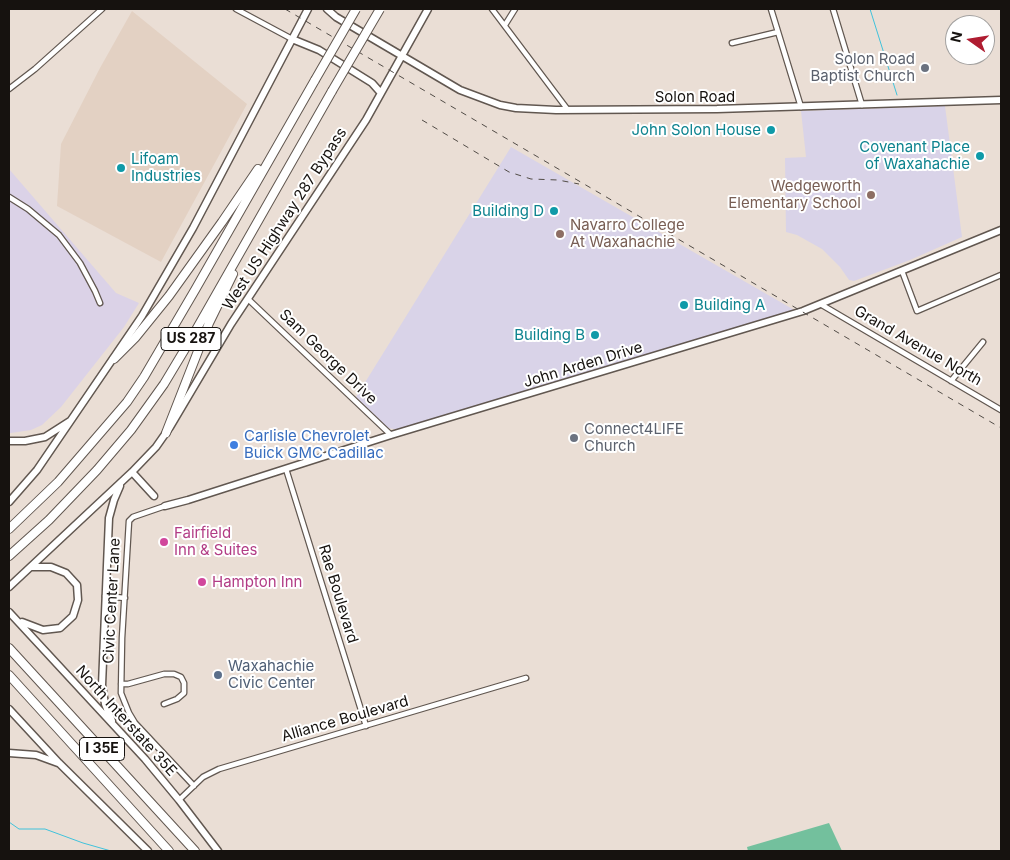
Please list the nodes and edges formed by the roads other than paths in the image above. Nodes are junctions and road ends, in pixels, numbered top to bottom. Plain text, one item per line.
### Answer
1 (102, 9) edge
2 (236, 9) edge
3 (308, 9) edge
4 (327, 9) edge
5 (356, 9) edge
6 (380, 9) edge
7 (428, 9) edge
8 (492, 9) edge
9 (515, 9) edge
10 (771, 9) edge
11 (833, 9) edge
12 (505, 25) junction
13 (778, 32) junction
14 (292, 39) junction
15 (732, 43) dead end
16 (402, 56) junction
17 (9, 89) edge
18 (380, 92) junction
19 (1001, 100) edge
20 (862, 105) junction
21 (801, 107) junction
22 (568, 110) junction
23 (270, 157) junction
24 (9, 197) edge
25 (263, 211) junction
26 (1000, 233) edge
27 (902, 271) junction
28 (1001, 275) edge
29 (248, 299) junction
30 (100, 304) dead end
31 (822, 305) junction
32 (983, 342) dead end
33 (114, 359) junction
34 (951, 381) junction
35 (1001, 410) edge
36 (73, 418) junction
37 (166, 433) junction
38 (391, 435) junction
39 (9, 441) edge
40 (286, 469) junction
41 (132, 472) junction
42 (122, 481) junction
43 (154, 496) dead end
44 (9, 502) edge
45 (165, 506) joint
46 (9, 529) edge
47 (9, 556) edge
48 (31, 567) junction
49 (9, 587) edge
50 (105, 596) junction
51 (125, 598) junction
52 (11, 614) edge
53 (9, 648) edge
54 (9, 675) edge
55 (526, 678) dead end
56 (121, 684) junction
57 (164, 704) dead end
58 (9, 709) edge
59 (366, 726) junction
60 (115, 727) junction
61 (9, 753) edge
62 (59, 763) junction
63 (194, 786) junction
64 (179, 800) junction
65 (148, 851) edge
66 (169, 851) edge
67 (195, 851) edge
68 (218, 851) edge

1 - 17 street
2 - 14 street
3 - 14 main road
4 - 16 main road, Solon Road
5 - 23 highway, US 287, bridge
6 - 25 highway, US 287, bridge
7 - 16 main road, West US Highway 287 Bypass
8 - 12 street
9 - 12 street
10 - 13 street
11 - 20 street
12 - 22 street
13 - 15 street
13 - 21 street
14 - 18 main road
14 - 33 main road
16 - 18 main road, West US Highway 287 Bypass
16 - 22 main road, Solon Road
18 - 29 main road, West US Highway 287 Bypass
19 - 20 main road, Solon Road
20 - 21 main road, Solon Road
21 - 22 main road, Solon Road
23 - 33 highway
23 - 46 highway, US 287
24 - 30 street
25 - 37 highway
25 - 47 highway, US 287
26 - 27 main road, John Arden Drive
27 - 28 street
27 - 31 main road, John Arden Drive
29 - 37 main road, West US Highway 287 Bypass
29 - 38 street, Sam George Drive
31 - 34 street, Grand Avenue North
31 - 38 main road, John Arden Drive
32 - 34 street
33 - 36 main road
34 - 35 street, Grand Avenue North
36 - 39 main road
36 - 44 main road
37 - 41 main road, West US Highway 287 Bypass
38 - 40 main road, John Arden Drive
40 - 45 main road, John Arden Drive
40 - 59 street, Rae Boulevard
41 - 42 main road, West US Highway 287 Bypass
41 - 43 main road
42 - 48 main road, West US Highway 287 Bypass
42 - 50 main road
45 - 51 street, Civic Center Lane
48 - 49 main road, West US Highway 287 Bypass
48 - 52 main road
50 - 51 street
50 - 60 main road
51 - 56 street, Civic Center Lane
52 - 60 main road, North Interstate 35E
53 - 67 highway, I 35E
54 - 66 highway, I 35E
55 - 59 street, Alliance Boulevard
56 - 57 street
56 - 63 street, Civic Center Lane
58 - 62 main road
59 - 63 street, Alliance Boulevard
60 - 64 main road, North Interstate 35E
61 - 62 main road
62 - 65 main road
63 - 64 street, Alliance Boulevard
64 - 68 main road, North Interstate 35E

